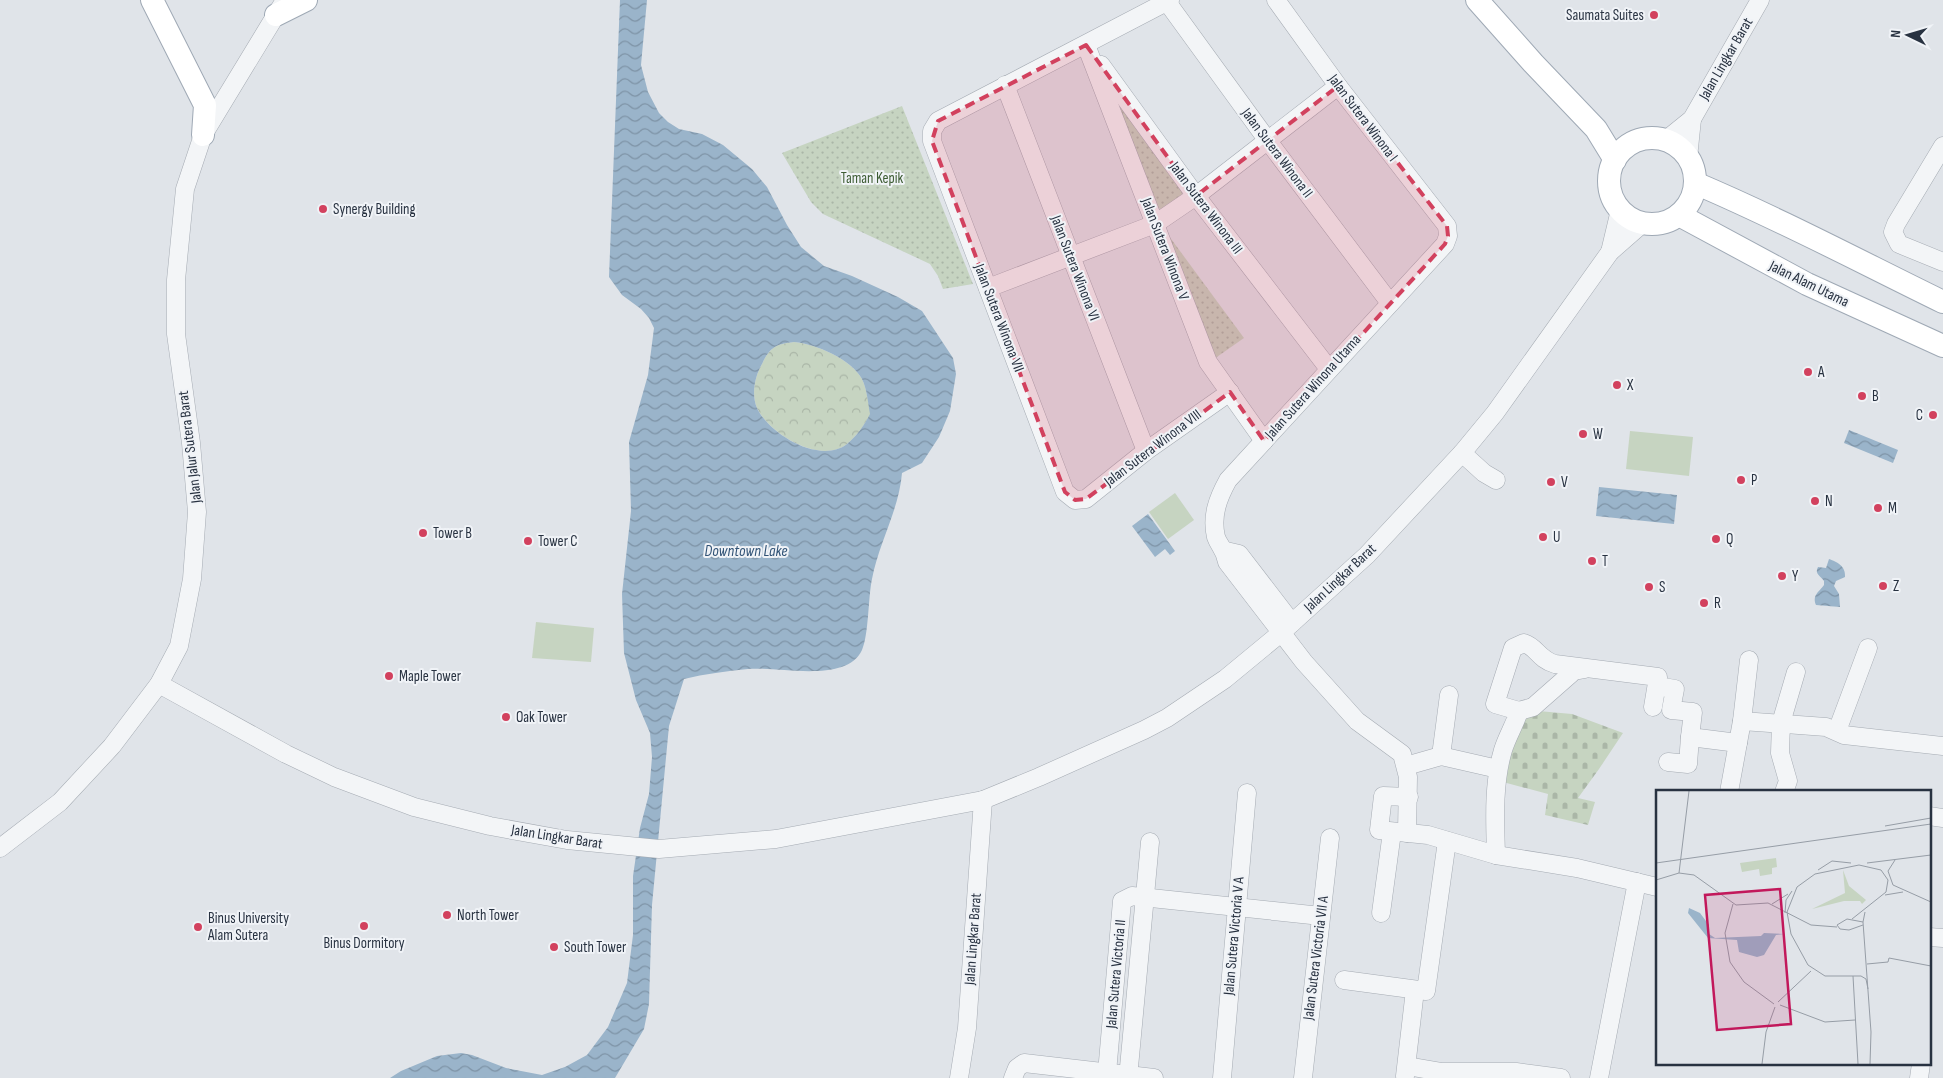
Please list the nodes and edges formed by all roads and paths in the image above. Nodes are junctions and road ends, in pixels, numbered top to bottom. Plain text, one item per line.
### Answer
1 (152, 0) edge
2 (306, 0) edge
3 (1276, 0) edge
4 (1477, 0) edge
5 (1760, 0) edge
6 (1168, 1) edge
7 (281, 7) edge
8 (1086, 45) junction
9 (1005, 85) junction
10 (1338, 86) junction
11 (1692, 119) junction
12 (1596, 129) junction
13 (203, 135) junction
14 (1666, 140) junction
15 (1268, 141) junction
16 (1636, 141) junction
17 (1943, 146) edge
18 (1688, 158) junction
19 (1615, 160) junction
20 (1703, 187) junction
21 (1196, 196) junction
22 (1620, 210) junction
23 (1679, 215) junction
24 (1643, 223) junction
25 (1155, 224) junction
26 (1448, 236) joint
27 (1610, 252) junction
28 (1071, 257) junction
29 (1943, 262) edge
30 (1773, 266) junction
31 (988, 288) junction
32 (1943, 302) edge
33 (1390, 303) junction
34 (1943, 346) edge
35 (1329, 369) junction
36 (1230, 392) junction
37 (1264, 441) junction
38 (1146, 451) junction
39 (1462, 453) junction
40 (1496, 480) dead end
41 (1075, 500) joint
42 (1287, 628) junction
43 (1868, 648) dead end
44 (1749, 660) dead end
45 (1585, 669) junction
46 (1796, 672) dead end
47 (159, 684) junction
48 (1657, 686) junction
49 (1449, 695) dead end
50 (1653, 707) dead end
51 (1519, 711) junction
52 (1742, 721) junction
53 (1781, 723) junction
54 (1837, 730) junction
55 (1690, 737) junction
56 (1738, 743) junction
57 (1943, 746) edge
58 (1441, 756) junction
59 (1668, 762) dead end
60 (1406, 766) junction
61 (1498, 769) junction
62 (1729, 790) edge
63 (1785, 790) edge
64 (1247, 793) dead end
65 (1409, 797) junction
66 (983, 800) junction
67 (1930, 816) edge
68 (1943, 818) edge
69 (1400, 833) junction
70 (1330, 838) dead end
71 (1447, 841) junction
72 (1150, 842) dead end
73 (0, 848) edge
74 (1496, 855) junction
75 (1638, 882) junction
76 (1656, 887) edge
77 (1146, 897) junction
78 (1237, 906) junction
79 (1380, 913) dead end
80 (1321, 916) junction
81 (1930, 937) edge
82 (1943, 938) edge
83 (1344, 980) dead end
84 (1415, 990) junction
85 (1406, 1072) edge
86 (1107, 1073) junction
87 (1013, 1077) edge
88 (1128, 1077) edge
89 (959, 1078) edge
90 (1154, 1078) edge
91 (1222, 1078) edge
92 (1302, 1078) edge
93 (1561, 1078) edge
94 (1600, 1078) edge

1 - 13 main road
2 - 7 main road
3 - 10 street, Jalan Sutera Winona I
4 - 12 main road
5 - 11 street, Jalan Lingkar Barat
6 - 8 street
6 - 15 street, Jalan Sutera Winona II
7 - 13 street, Jalan Jalur Sutera Barat
8 - 9 street
8 - 21 street, Jalan Sutera Winona III
8 - 25 street, Jalan Sutera Winona V
9 - 28 street, Jalan Sutera Winona VI
9 - 31 street, Jalan Sutera Winona VII
10 - 15 street
10 - 26 street, Jalan Sutera Winona I
11 - 14 street, Jalan Lingkar Barat
11 - 18 street, Jalan Lingkar Barat
12 - 16 main road
12 - 19 main road
13 - 47 street, Jalan Jalur Sutera Barat
14 - 16 main road
14 - 18 main road
15 - 21 street
15 - 33 street, Jalan Sutera Winona II
16 - 19 main road
17 - 29 street
18 - 20 main road
19 - 22 main road
20 - 23 main road
20 - 30 main road
20 - 32 main road
21 - 25 street
21 - 35 street, Jalan Sutera Winona III
22 - 24 main road
22 - 27 street, Jalan Lingkar Barat
23 - 24 main road
23 - 30 main road, Jalan Alam Utama
24 - 27 street, Jalan Lingkar Barat
25 - 28 street
25 - 36 street, Jalan Sutera Winona V
26 - 33 street, Jalan Sutera Winona Utama
27 - 39 street, Jalan Lingkar Barat
28 - 31 street
28 - 38 street, Jalan Sutera Winona VI
30 - 34 main road, Jalan Alam Utama
31 - 41 street, Jalan Sutera Winona VII
33 - 35 street, Jalan Sutera Winona Utama
35 - 37 street, Jalan Sutera Winona Utama
36 - 37 street, Jalan Sutera Winona V
36 - 38 street, Jalan Sutera Winona VIII
37 - 42 street, Jalan Sutera Winona Utama
38 - 41 street, Jalan Sutera Winona VIII
39 - 40 street
39 - 42 street, Jalan Lingkar Barat
42 - 60 street, Jalan Sutera Winona Utama
42 - 66 street, Jalan Lingkar Barat
43 - 54 street
44 - 52 street
45 - 48 street
45 - 51 street
45 - 51 street
46 - 53 street
47 - 66 street, Jalan Lingkar Barat
47 - 73 street, Jalan Jalur Sutera Barat
48 - 50 street
48 - 55 street
49 - 58 street
51 - 61 street
52 - 53 street
52 - 56 street
53 - 54 street
53 - 63 street
54 - 57 street
55 - 56 street
55 - 59 street
56 - 62 street
58 - 60 street
58 - 61 street
60 - 65 street
61 - 74 street
64 - 78 street, Jalan Sutera Victoria V A
65 - 69 street
65 - 69 street
66 - 89 street, Jalan Lingkar Barat
67 - 68 street
69 - 71 street
69 - 79 street
70 - 80 street, Jalan Sutera Victoria VII A
71 - 74 street
71 - 84 street
72 - 77 street, Jalan Sutera Victoria II
74 - 75 street
75 - 76 street
75 - 94 street
77 - 78 street
77 - 86 street, Jalan Sutera Victoria II
77 - 88 street, Jalan Sutera Victoria II
78 - 80 street
78 - 91 street, Jalan Sutera Victoria V A
80 - 92 street, Jalan Sutera Victoria VII A
81 - 82 street
83 - 84 street
84 - 85 street
85 - 93 street
86 - 87 street
86 - 88 street
88 - 90 street

